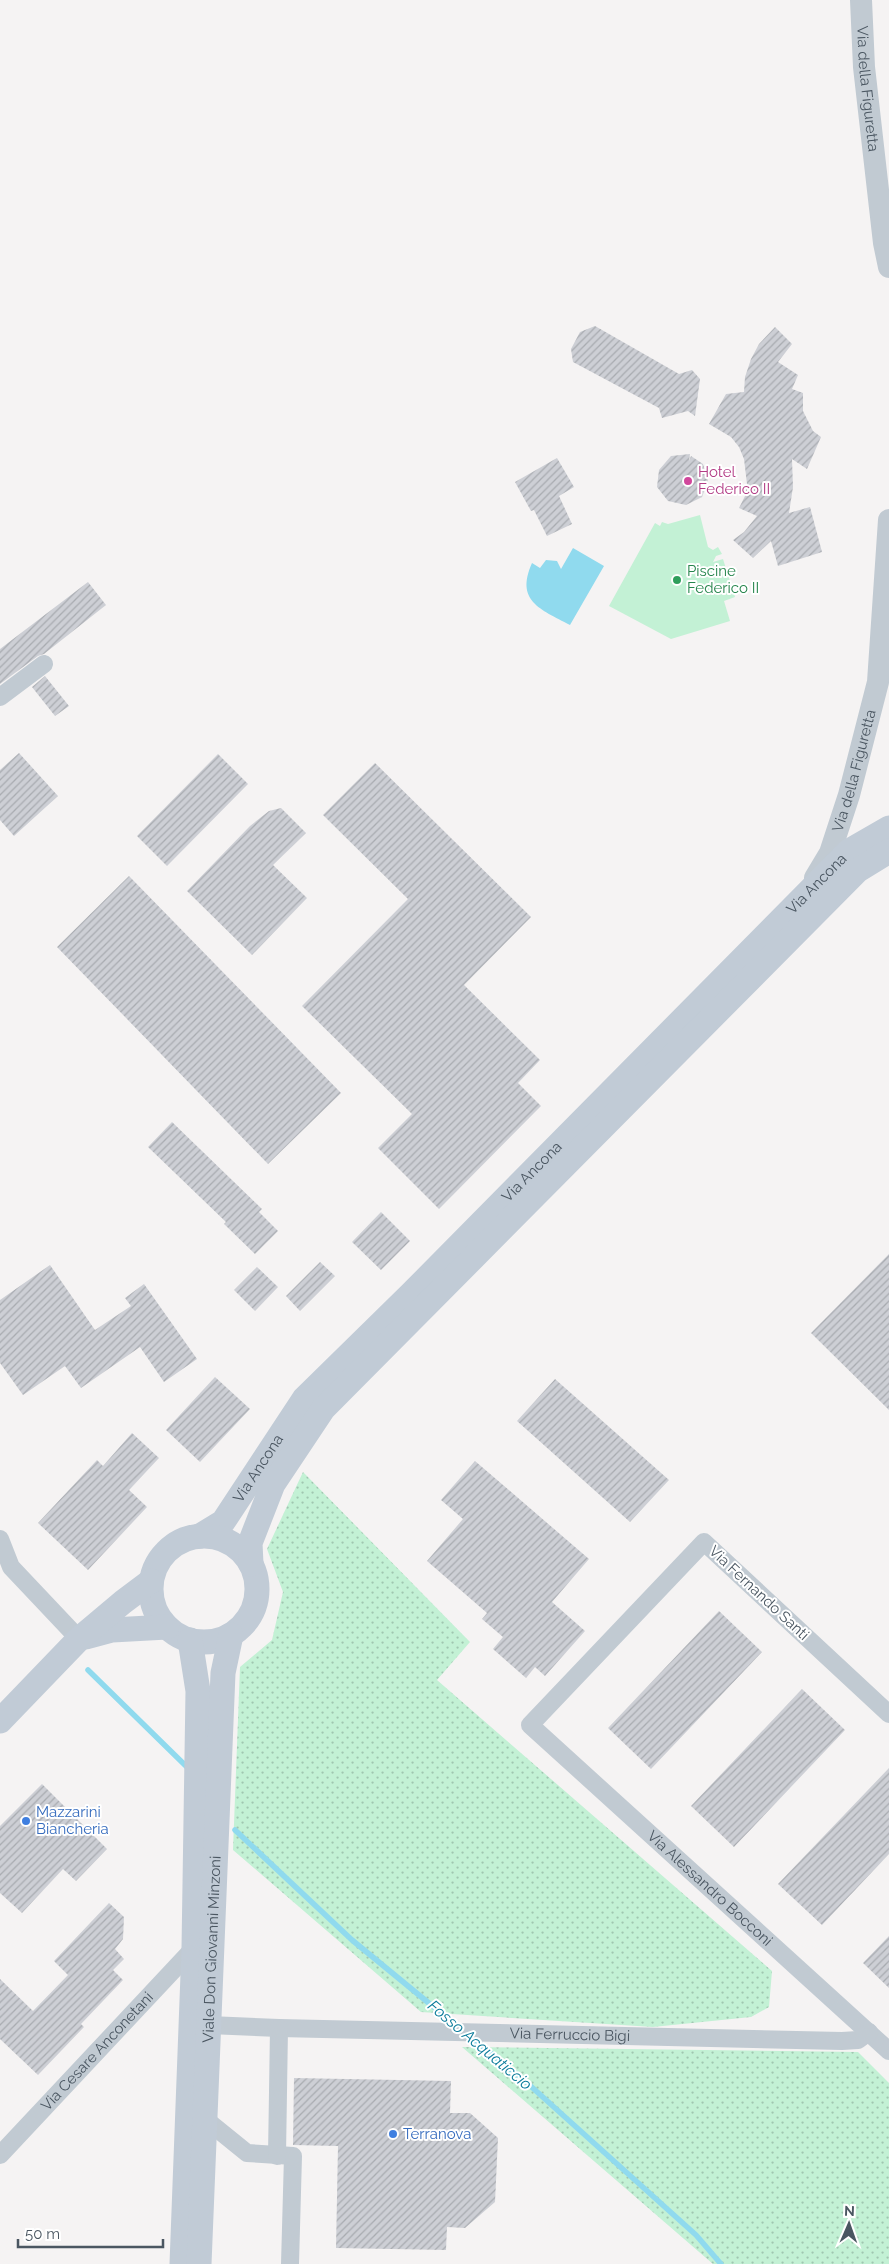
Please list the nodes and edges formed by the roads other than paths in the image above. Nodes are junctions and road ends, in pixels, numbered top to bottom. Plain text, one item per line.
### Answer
1 (860, 0) edge
2 (889, 267) edge
3 (889, 520) edge
4 (44, 664) dead end
5 (0, 697) edge
6 (889, 828) edge
7 (889, 851) edge
8 (806, 894) junction
9 (200, 1536) junction
10 (0, 1539) edge
11 (251, 1564) junction
12 (151, 1582) junction
13 (167, 1627) junction
14 (231, 1635) junction
15 (79, 1639) junction
16 (190, 1640) junction
17 (889, 1714) edge
18 (0, 1721) edge
19 (530, 1725) joint
20 (194, 1948) junction
21 (209, 2025) junction
22 (279, 2028) junction
23 (869, 2032) junction
24 (889, 2051) edge
25 (205, 2119) junction
26 (0, 2155) edge
27 (277, 2156) junction
28 (182, 2264) edge
29 (200, 2264) edge
30 (290, 2264) edge

1 - 2 street, Via della Figuretta
3 - 8 street, Via della Figuretta
4 - 5 street
6 - 8 main road, Via Ancona
7 - 11 main road, Via Ancona
8 - 9 main road, Via Ancona
9 - 11 main road
9 - 12 main road
10 - 15 street
11 - 14 main road
12 - 13 main road
12 - 15 main road
13 - 15 main road
13 - 16 main road
14 - 16 main road
14 - 21 main road, Viale Don Giovanni Minzoni
15 - 18 main road
16 - 20 main road, Viale Don Giovanni Minzoni
17 - 19 street, Via Fernando Santi
19 - 23 street, Via Alessandro Bocconi
20 - 26 street, Via Cesare Anconetani
20 - 28 main road, Viale Don Giovanni Minzoni
21 - 22 street, Via Ferruccio Bigi
21 - 25 main road, Viale Don Giovanni Minzoni
22 - 23 street, Via Ferruccio Bigi
22 - 27 street
23 - 24 street, Via Alessandro Bocconi
25 - 27 street
25 - 29 main road, Viale Don Giovanni Minzoni
27 - 30 street

